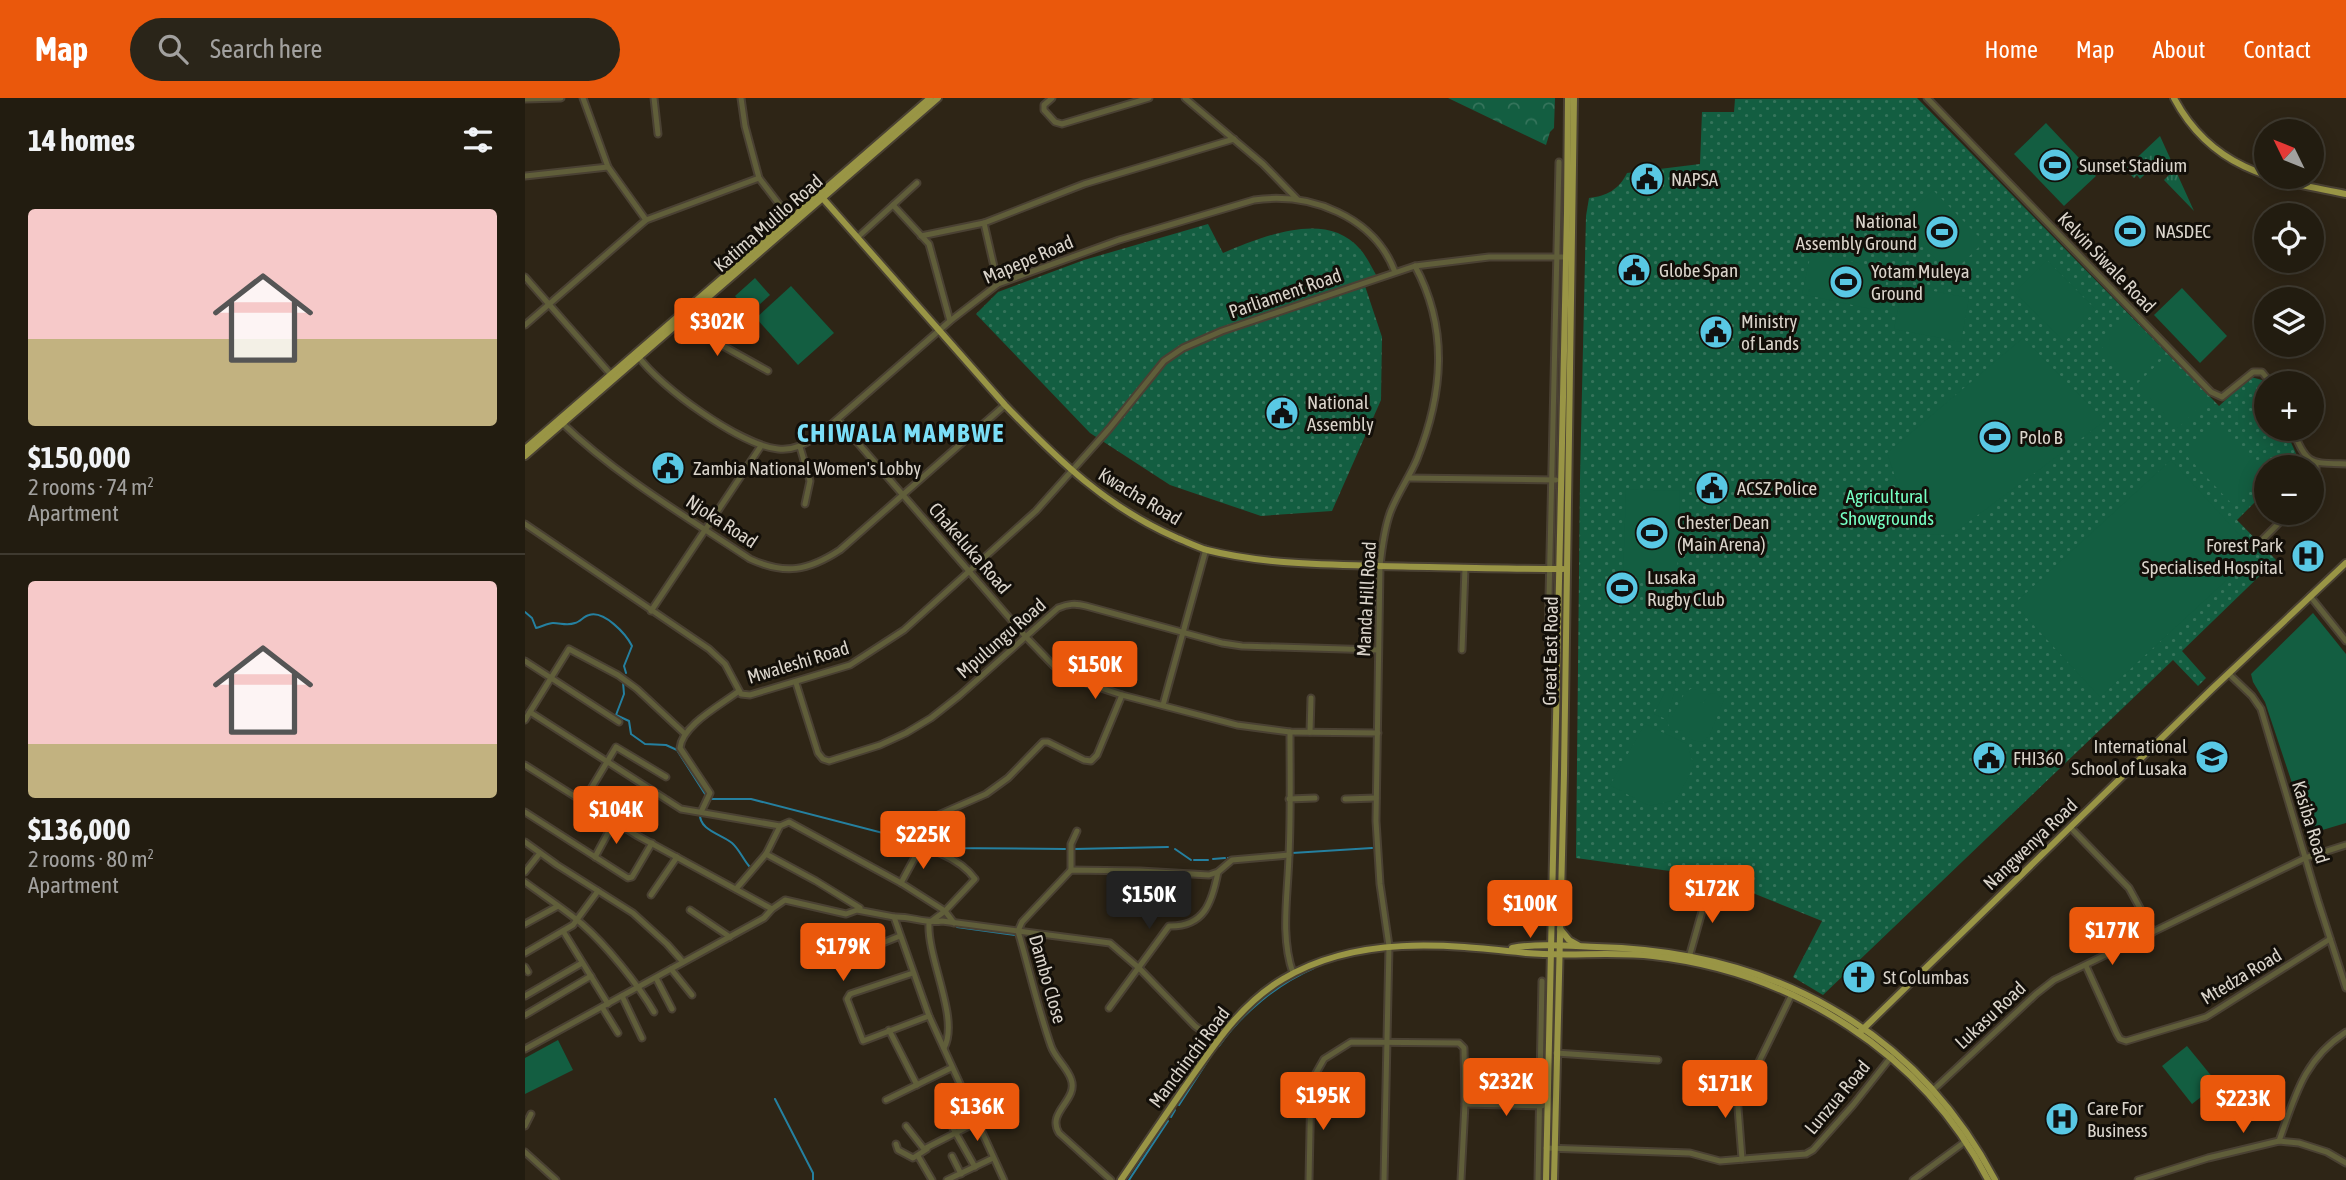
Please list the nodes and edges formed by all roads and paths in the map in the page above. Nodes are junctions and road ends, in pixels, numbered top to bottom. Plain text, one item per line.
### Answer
1 (561, 98) edge
2 (583, 98) edge
3 (654, 98) edge
4 (741, 98) edge
5 (930, 98) edge
6 (938, 98) edge
7 (1052, 98) edge
8 (1149, 98) edge
9 (1185, 98) edge
10 (1566, 98) edge
11 (1576, 98) edge
12 (1927, 98) edge
13 (2174, 98) edge
14 (525, 99) edge
15 (657, 134) dead end
16 (1234, 139) junction
17 (1559, 162) dead end
18 (608, 167) junction
19 (525, 176) edge
20 (759, 178) junction
21 (917, 183) dead end
22 (2346, 194) edge
23 (821, 195) junction
24 (1297, 199) junction
25 (893, 205) junction
26 (646, 220) junction
27 (791, 220) junction
28 (984, 223) junction
29 (921, 236) junction
30 (858, 237) junction
31 (1556, 256) junction
32 (1566, 257) junction
33 (1415, 266) junction
34 (1395, 272) junction
35 (525, 277) edge
36 (998, 284) junction
37 (549, 304) junction
38 (685, 317) junction
39 (950, 321) junction
40 (525, 325) edge
41 (940, 331) junction
42 (638, 356) junction
43 (768, 371) dead end
44 (2254, 372) edge
45 (612, 375) junction
46 (1005, 405) junction
47 (838, 420) junction
48 (560, 421) junction
49 (761, 446) junction
50 (800, 447) junction
51 (525, 449) edge
52 (525, 456) edge
53 (2324, 463) edge
54 (2346, 464) edge
55 (1070, 471) junction
56 (1408, 478) junction
57 (1552, 480) junction
58 (1560, 480) junction
59 (902, 494) junction
60 (805, 504) dead end
61 (525, 524) edge
62 (2277, 525) edge
63 (706, 530) junction
64 (2262, 540) dead end
65 (1206, 550) junction
66 (2346, 563) edge
67 (1380, 566) junction
68 (1465, 568) junction
69 (1550, 569) junction
70 (1559, 569) junction
71 (1567, 569) junction
72 (968, 571) junction
73 (2310, 596) junction
74 (651, 611) junction
75 (1182, 632) junction
76 (1026, 637) junction
77 (1548, 641) dead end
78 (2346, 641) edge
79 (1378, 650) junction
80 (1462, 650) dead end
81 (525, 661) edge
82 (2229, 674) junction
83 (552, 679) junction
84 (796, 683) junction
85 (739, 691) junction
86 (1122, 695) junction
87 (1311, 698) dead end
88 (1163, 705) junction
89 (530, 712) junction
90 (525, 720) edge
91 (619, 722) dead end
92 (1290, 732) junction
93 (1310, 732) junction
94 (684, 733) junction
95 (1378, 733) junction
96 (607, 764) junction
97 (525, 765) edge
98 (666, 777) dead end
99 (1315, 798) dead end
100 (1376, 798) junction
101 (1289, 799) junction
102 (1345, 799) dead end
103 (583, 802) junction
104 (525, 812) edge
105 (701, 812) junction
106 (614, 822) junction
107 (781, 826) junction
108 (2070, 827) junction
109 (906, 829) dead end
110 (1077, 831) dead end
111 (891, 838) dead end
112 (525, 842) edge
113 (652, 843) junction
114 (2346, 845) edge
115 (921, 846) junction
116 (540, 853) junction
117 (766, 854) junction
118 (1289, 855) junction
119 (677, 857) junction
120 (595, 858) junction
121 (2305, 858) junction
122 (1071, 870) junction
123 (525, 872) edge
124 (1218, 872) junction
125 (525, 882) edge
126 (901, 883) junction
127 (1710, 883) dead end
128 (736, 889) junction
129 (598, 891) junction
130 (651, 895) dead end
131 (558, 906) junction
132 (772, 909) junction
133 (690, 910) dead end
134 (864, 911) junction
135 (945, 911) junction
136 (894, 917) junction
137 (577, 920) junction
138 (954, 922) junction
139 (929, 923) junction
140 (525, 924) edge
141 (1559, 927) junction
142 (563, 931) junction
143 (1018, 931) junction
144 (2153, 932) junction
145 (1551, 933) junction
146 (901, 936) junction
147 (730, 937) junction
148 (2330, 939) junction
149 (1389, 946) junction
150 (1523, 947) junction
151 (1583, 947) junction
152 (1507, 949) junction
153 (525, 953) edge
154 (1556, 953) junction
155 (847, 957) dead end
156 (1689, 958) junction
157 (684, 962) junction
158 (582, 963) junction
159 (2086, 965) junction
160 (1139, 968) junction
161 (671, 969) junction
162 (913, 973) junction
163 (1293, 973) junction
164 (591, 976) junction
165 (656, 978) junction
166 (555, 979) junction
167 (1542, 981) dead end
168 (637, 988) junction
169 (2346, 988) edge
170 (1793, 991) junction
171 (562, 992) junction
172 (525, 996) edge
173 (622, 996) junction
174 (692, 996) dead end
175 (605, 1006) junction
176 (1109, 1008) dead end
177 (672, 1009) dead end
178 (654, 1012) dead end
179 (525, 1015) edge
180 (929, 1016) junction
181 (1872, 1021) junction
182 (889, 1030) junction
183 (1862, 1031) junction
184 (2346, 1032) edge
185 (618, 1033) dead end
186 (1873, 1035) junction
187 (642, 1038) dead end
188 (1216, 1041) junction
189 (1388, 1042) junction
190 (944, 1048) junction
191 (525, 1049) edge
192 (1556, 1053) junction
193 (1893, 1054) junction
194 (1658, 1060) dead end
195 (951, 1068) junction
196 (1705, 1079) dead end
197 (917, 1085) junction
198 (1931, 1092) junction
199 (1737, 1095) junction
200 (886, 1100) dead end
201 (1465, 1104) junction
202 (1543, 1106) junction
203 (941, 1107) dead end
204 (531, 1114) dead end
205 (977, 1122) junction
206 (525, 1126) edge
207 (906, 1126) dead end
208 (956, 1133) junction
209 (1968, 1139) junction
210 (2279, 1141) junction
211 (897, 1144) dead end
212 (1550, 1148) junction
213 (927, 1149) junction
214 (525, 1152) edge
215 (918, 1156) junction
216 (952, 1156) dead end
217 (993, 1158) junction
218 (1742, 1159) junction
219 (2346, 1163) edge
220 (975, 1167) junction
221 (961, 1174) junction
222 (556, 1180) edge
223 (932, 1180) edge
224 (947, 1180) edge
225 (1005, 1180) edge
226 (1111, 1180) edge
227 (1121, 1180) edge
228 (1309, 1180) edge
229 (1384, 1180) edge
230 (1461, 1180) edge
231 (1538, 1180) edge
232 (1546, 1180) edge
233 (1553, 1180) edge
234 (1913, 1180) edge
235 (1988, 1180) edge
236 (1995, 1180) edge
237 (2138, 1180) edge

1 - 14 street
2 - 18 street
3 - 15 street
4 - 20 street
5 - 23 main road, Katima Mulilo Road
6 - 23 main road, Katima Mulilo Road
7 - 8 street
9 - 16 street
10 - 32 main road, Great East Road
11 - 71 main road, Great East Road
12 - 44 street, Kelvin Siwale Road
13 - 22 main road
16 - 24 street
16 - 28 street
17 - 31 street
18 - 19 street
18 - 26 street
20 - 26 street
20 - 27 street
21 - 25 street
23 - 27 main road, Katima Mulilo Road
23 - 30 main road, Kwacha Road
24 - 34 street, Mapepe Road
24 - 36 street, Mapepe Road
25 - 29 street
25 - 30 street
26 - 37 street
27 - 38 main road, Katima Mulilo Road
27 - 45 main road, Katima Mulilo Road
28 - 29 street
28 - 36 street
29 - 39 street
30 - 41 main road, Kwacha Road
31 - 32 street, Parliament Road
31 - 33 street, Parliament Road
31 - 57 street
32 - 58 main road, Great East Road
33 - 34 street, Parliament Road
33 - 56 street, Manda Hill Road
34 - 55 street, Parliament Road
35 - 37 street
36 - 39 street, Mapepe Road
37 - 40 street
37 - 45 street
38 - 42 main road, Katima Mulilo Road
38 - 43 street
39 - 41 street, Mapepe Road
41 - 46 main road, Kwacha Road
41 - 47 street, Mapepe Road
42 - 45 main road, Katima Mulilo Road
42 - 49 street
45 - 48 main road, Katima Mulilo Road
46 - 55 main road, Kwacha Road
46 - 59 street, Njoka Road
47 - 50 street, Mapepe Road
47 - 59 street, Chakeluka Road
48 - 51 main road, Katima Mulilo Road
48 - 52 main road, Katima Mulilo Road
48 - 63 street, Njoka Road
49 - 50 street
49 - 63 street
50 - 60 street
53 - 54 street
55 - 65 main road, Kwacha Road
55 - 72 street, Mwaleshi Road
56 - 57 street
56 - 67 street, Manda Hill Road
57 - 58 street
57 - 69 street
58 - 70 main road, Great East Road
59 - 63 street, Njoka Road
59 - 72 street, Chakeluka Road
61 - 74 street, Mwaleshi Road
62 - 64 street
63 - 74 street
65 - 67 main road, Kwacha Road
65 - 75 street
66 - 73 main road, Nangwenya Road
67 - 68 main road, Kwacha Road
67 - 79 street, Manda Hill Road
68 - 69 main road, Kwacha Road
68 - 80 street
69 - 70 main road, Kwacha Road
69 - 77 street
70 - 71 main road, Kwacha Road
70 - 145 main road, Great East Road
71 - 141 main road, Great East Road
72 - 76 street, Chakeluka Road
72 - 84 street, Mwaleshi Road
73 - 78 street
73 - 82 main road, Nangwenya Road
74 - 85 street, Mwaleshi Road
75 - 76 street, Mpulungu Road
75 - 79 street, Mpulungu Road
75 - 88 street
76 - 84 street, Mpulungu Road
76 - 86 street, Chakeluka Road
79 - 95 street, Manda Hill Road
81 - 83 street
82 - 108 main road, Nangwenya Road
82 - 121 street, Kasiba Road
83 - 89 street
83 - 91 street
83 - 94 street
84 - 85 street, Mwaleshi Road
85 - 94 street
86 - 88 street, Chakeluka Road
86 - 109 street
87 - 93 street
88 - 92 street, Chakeluka Road
89 - 90 street
89 - 96 street
92 - 93 street, Chakeluka Road
92 - 101 street
93 - 95 street, Chakeluka Road
94 - 105 street
95 - 100 street, Manda Hill Road
96 - 98 street
96 - 103 street
96 - 105 street
97 - 103 street
99 - 101 street
100 - 102 street
100 - 149 street, Manda Hill Road
101 - 118 street
103 - 106 street
104 - 120 street
105 - 107 street
106 - 113 street
106 - 120 street
107 - 117 street
107 - 126 street
108 - 144 street
108 - 181 main road, Nangwenya Road
110 - 122 street
111 - 115 street
112 - 116 street
113 - 119 street
113 - 120 street
114 - 121 street, Lukasu Road
115 - 126 street
115 - 135 street
116 - 123 street
116 - 129 street
117 - 128 street
117 - 134 street
118 - 124 street
118 - 163 street
119 - 128 street
119 - 130 street
121 - 144 street, Lukasu Road
121 - 148 street, Kasiba Road
122 - 124 street
122 - 143 street, Dambo Close
124 - 160 street
125 - 131 street
126 - 135 street
127 - 156 street
128 - 132 street
129 - 137 street
129 - 157 street
131 - 137 street
131 - 140 street
132 - 134 street
132 - 147 street
133 - 147 street
134 - 136 street
135 - 138 street
135 - 139 street
136 - 139 street
136 - 146 street
137 - 142 street
137 - 168 street
138 - 139 street
138 - 143 street
139 - 190 street
141 - 151 main road
141 - 154 main road, Great East Road
142 - 153 street
142 - 158 street
143 - 160 street
143 - 226 street, Dambo Close
144 - 159 street, Lukasu Road
145 - 150 main road
145 - 154 main road, Great East Road
146 - 155 street
146 - 162 street
147 - 157 street
148 - 159 street, Mtedza Road
148 - 169 street, Kasiba Road
149 - 152 main road, Manchinchi Road
149 - 163 main road, Manchinchi Road
149 - 189 street, Manda Hill Road
150 - 152 main road, Manchinchi Road
150 - 154 main road, Manchinchi Road
151 - 154 main road
151 - 156 main road
152 - 154 main road, Manchinchi Road
154 - 156 main road
154 - 192 main road, Great East Road
154 - 202 main road, Great East Road
156 - 170 main road
157 - 161 street
158 - 164 street
158 - 166 street
159 - 198 street, Lukasu Road
160 - 176 street
160 - 188 street
161 - 165 street
161 - 174 street
162 - 180 street
162 - 182 street
163 - 188 main road, Manchinchi Road
164 - 171 street
164 - 175 street
165 - 168 street
165 - 177 street
166 - 171 street
166 - 172 street
167 - 202 street
168 - 173 street
168 - 178 street
170 - 183 main road
170 - 199 street
171 - 179 street
173 - 175 street
173 - 187 street
175 - 185 street
175 - 191 street
180 - 182 street
180 - 190 street
181 - 183 main road, Nangwenya Road
181 - 186 main road
182 - 197 street
183 - 186 main road
183 - 193 main road
184 - 210 street
186 - 193 main road
188 - 227 main road, Manchinchi Road
189 - 201 street
189 - 228 street
189 - 229 street, Manda Hill Road
190 - 195 street
192 - 194 street
192 - 212 main road, Great East Road
193 - 198 main road
193 - 218 street, Lunzua Road
195 - 197 street
195 - 205 street
196 - 199 street
197 - 200 street
198 - 209 main road
199 - 218 street
201 - 202 street
201 - 230 street
202 - 212 main road, Great East Road
202 - 231 street
203 - 208 street
204 - 206 street
205 - 208 street
205 - 217 street
207 - 213 street
208 - 213 street
208 - 220 street
209 - 234 street
209 - 235 main road
209 - 236 main road
210 - 219 street
210 - 237 street
211 - 215 street
212 - 218 street
212 - 232 main road, Great East Road
212 - 233 main road, Great East Road
213 - 215 street
214 - 222 street
215 - 223 street
216 - 221 street
217 - 220 street
217 - 225 street
220 - 221 street
221 - 224 street

